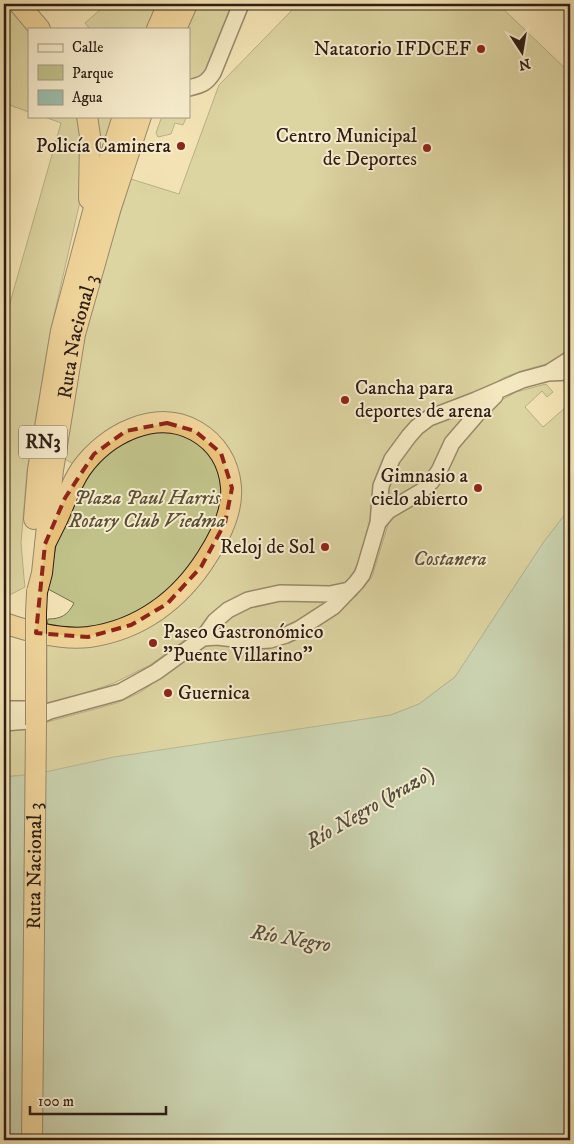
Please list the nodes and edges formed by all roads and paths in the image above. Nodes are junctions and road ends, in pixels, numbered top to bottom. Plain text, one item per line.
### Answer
1 (18, 4) edge
2 (168, 4) edge
3 (187, 4) edge
4 (241, 4) edge
5 (39, 28) edge
6 (157, 28) edge
7 (176, 28) edge
8 (190, 88) edge
9 (87, 118) edge
10 (122, 118) edge
11 (140, 118) edge
12 (85, 240) junction
13 (570, 359) edge
14 (570, 372) edge
15 (548, 373) junction
16 (501, 389) junction
17 (378, 523) junction
18 (45, 544) junction
19 (350, 590) junction
20 (37, 592) junction
21 (4, 624) edge
22 (203, 638) junction
23 (4, 709) edge
24 (43, 714) junction
25 (4, 723) edge
26 (32, 1140) edge

1 - 5 highway
2 - 6 highway
3 - 7 highway
4 - 8 main road
9 - 12 highway
10 - 12 highway, Ruta Nacional 3 / RN3
11 - 18 highway, Ruta Nacional 3 / RN3
12 - 20 highway, Ruta Nacional 3 / RN3
13 - 15 main road
14 - 15 main road
15 - 16 main road
16 - 17 main road
16 - 17 main road
17 - 19 main road
18 - 20 highway, Ruta Nacional 3 / RN3
18 - 21 highway
19 - 22 main road
19 - 22 main road
20 - 26 highway, Ruta Nacional 3 / RN3, bridge
22 - 24 main road
23 - 24 main road
24 - 25 main road

